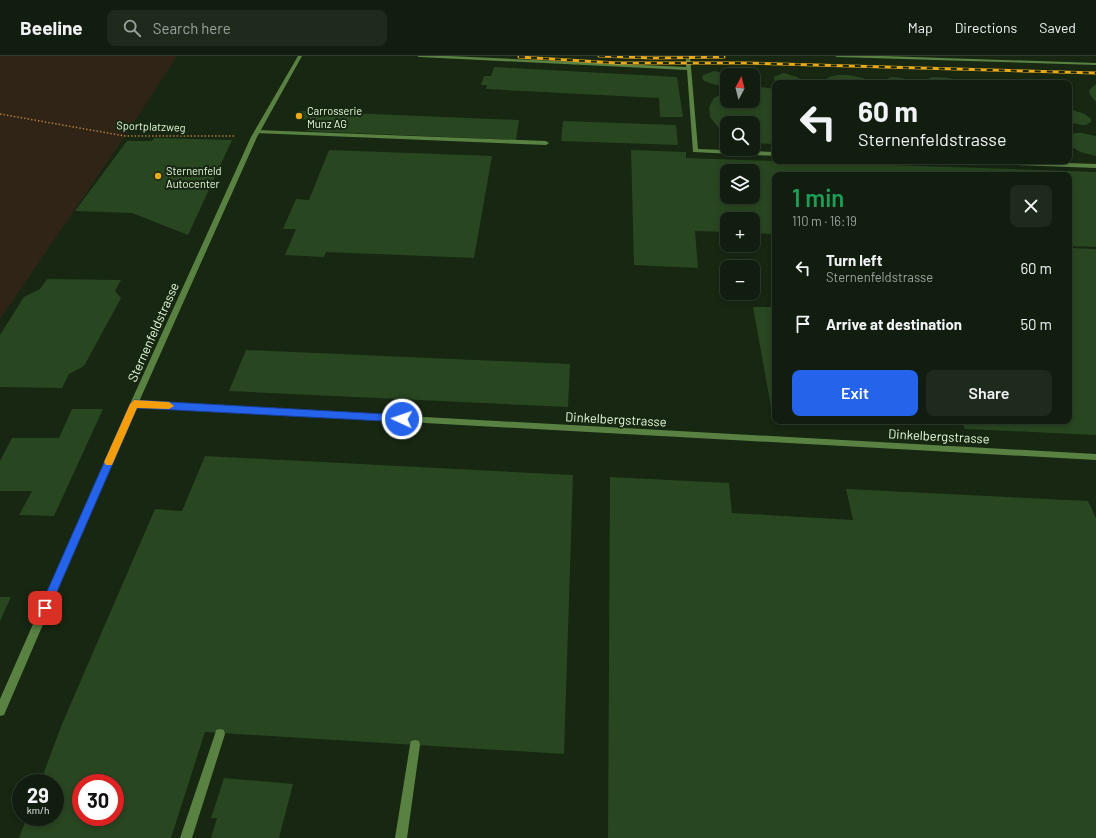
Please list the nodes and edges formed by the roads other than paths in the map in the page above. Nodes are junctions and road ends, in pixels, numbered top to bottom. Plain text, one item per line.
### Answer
1 (300, 56) edge
2 (419, 56) edge
3 (688, 56) edge
4 (837, 56) edge
5 (1096, 64) edge
6 (689, 69) junction
7 (256, 134) junction
8 (546, 143) dead end
9 (772, 154) edge
10 (1043, 164) edge
11 (1096, 166) edge
12 (134, 404) junction
13 (1096, 457) edge
14 (0, 711) edge
15 (220, 734) dead end
16 (415, 745) dead end
17 (186, 838) edge
18 (401, 838) edge

1 - 7 street, Sternenfeldstrasse
2 - 6 street
3 - 6 street
4 - 5 street
6 - 9 street
7 - 8 street
7 - 12 street, Sternenfeldstrasse
10 - 11 street
12 - 13 street, Dinkelbergstrasse
12 - 14 street, Sternenfeldstrasse
15 - 17 street
16 - 18 street

